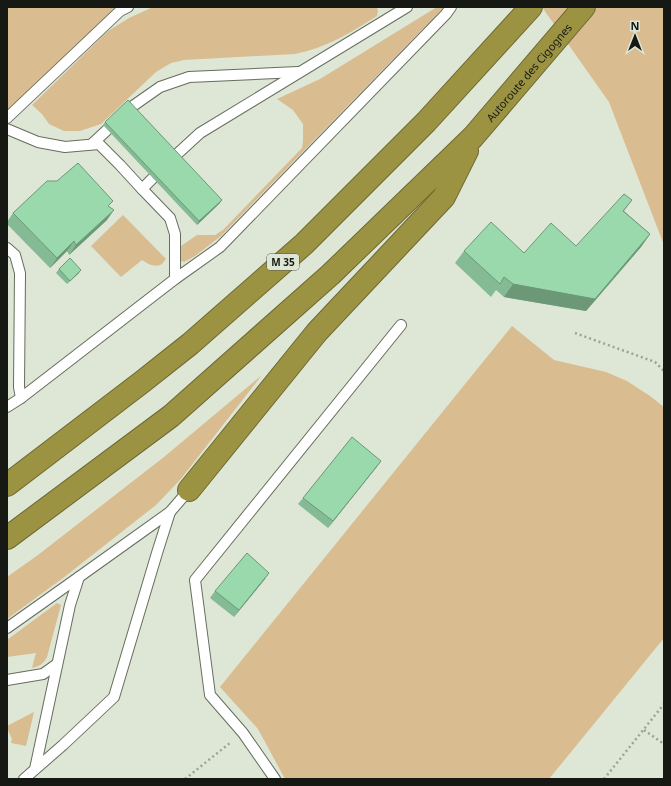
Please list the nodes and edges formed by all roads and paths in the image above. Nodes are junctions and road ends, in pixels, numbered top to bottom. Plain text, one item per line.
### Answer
1 (128, 7) edge
2 (407, 7) edge
3 (451, 7) edge
4 (530, 7) edge
5 (584, 7) edge
6 (300, 72) junction
7 (130, 108) edge
8 (7, 118) edge
9 (7, 129) edge
10 (107, 130) edge
11 (473, 137) junction
12 (92, 144) junction
13 (175, 156) edge
14 (153, 178) edge
15 (142, 189) junction
16 (7, 248) edge
17 (175, 279) junction
18 (401, 325) dead end
19 (575, 333) dead end
20 (664, 371) edge
21 (21, 398) junction
22 (7, 407) edge
23 (7, 485) edge
24 (188, 490) joint
25 (170, 512) junction
26 (7, 538) edge
27 (78, 577) junction
28 (7, 628) edge
29 (57, 664) junction
30 (7, 680) edge
31 (664, 704) edge
32 (644, 730) junction
33 (243, 733) junction
34 (664, 744) edge
35 (35, 769) junction
36 (24, 779) edge
37 (186, 779) edge
38 (275, 779) edge
39 (604, 779) edge

1 - 8 lane
2 - 6 lane
3 - 17 lane
4 - 23 highway, M 35
5 - 11 highway, Autoroute des Cigognes
6 - 7 lane
6 - 13 lane
9 - 12 lane
10 - 12 lane
11 - 24 highway
11 - 26 highway
12 - 15 lane
14 - 15 lane
15 - 17 lane
16 - 21 lane
17 - 21 lane
18 - 33 lane
19 - 20 path
21 - 22 lane
24 - 25 lane
25 - 27 lane
25 - 35 lane
27 - 28 lane
27 - 29 lane
29 - 30 lane
29 - 35 lane
31 - 32 path
32 - 34 path
32 - 39 path
33 - 37 path
33 - 38 lane
35 - 36 lane

